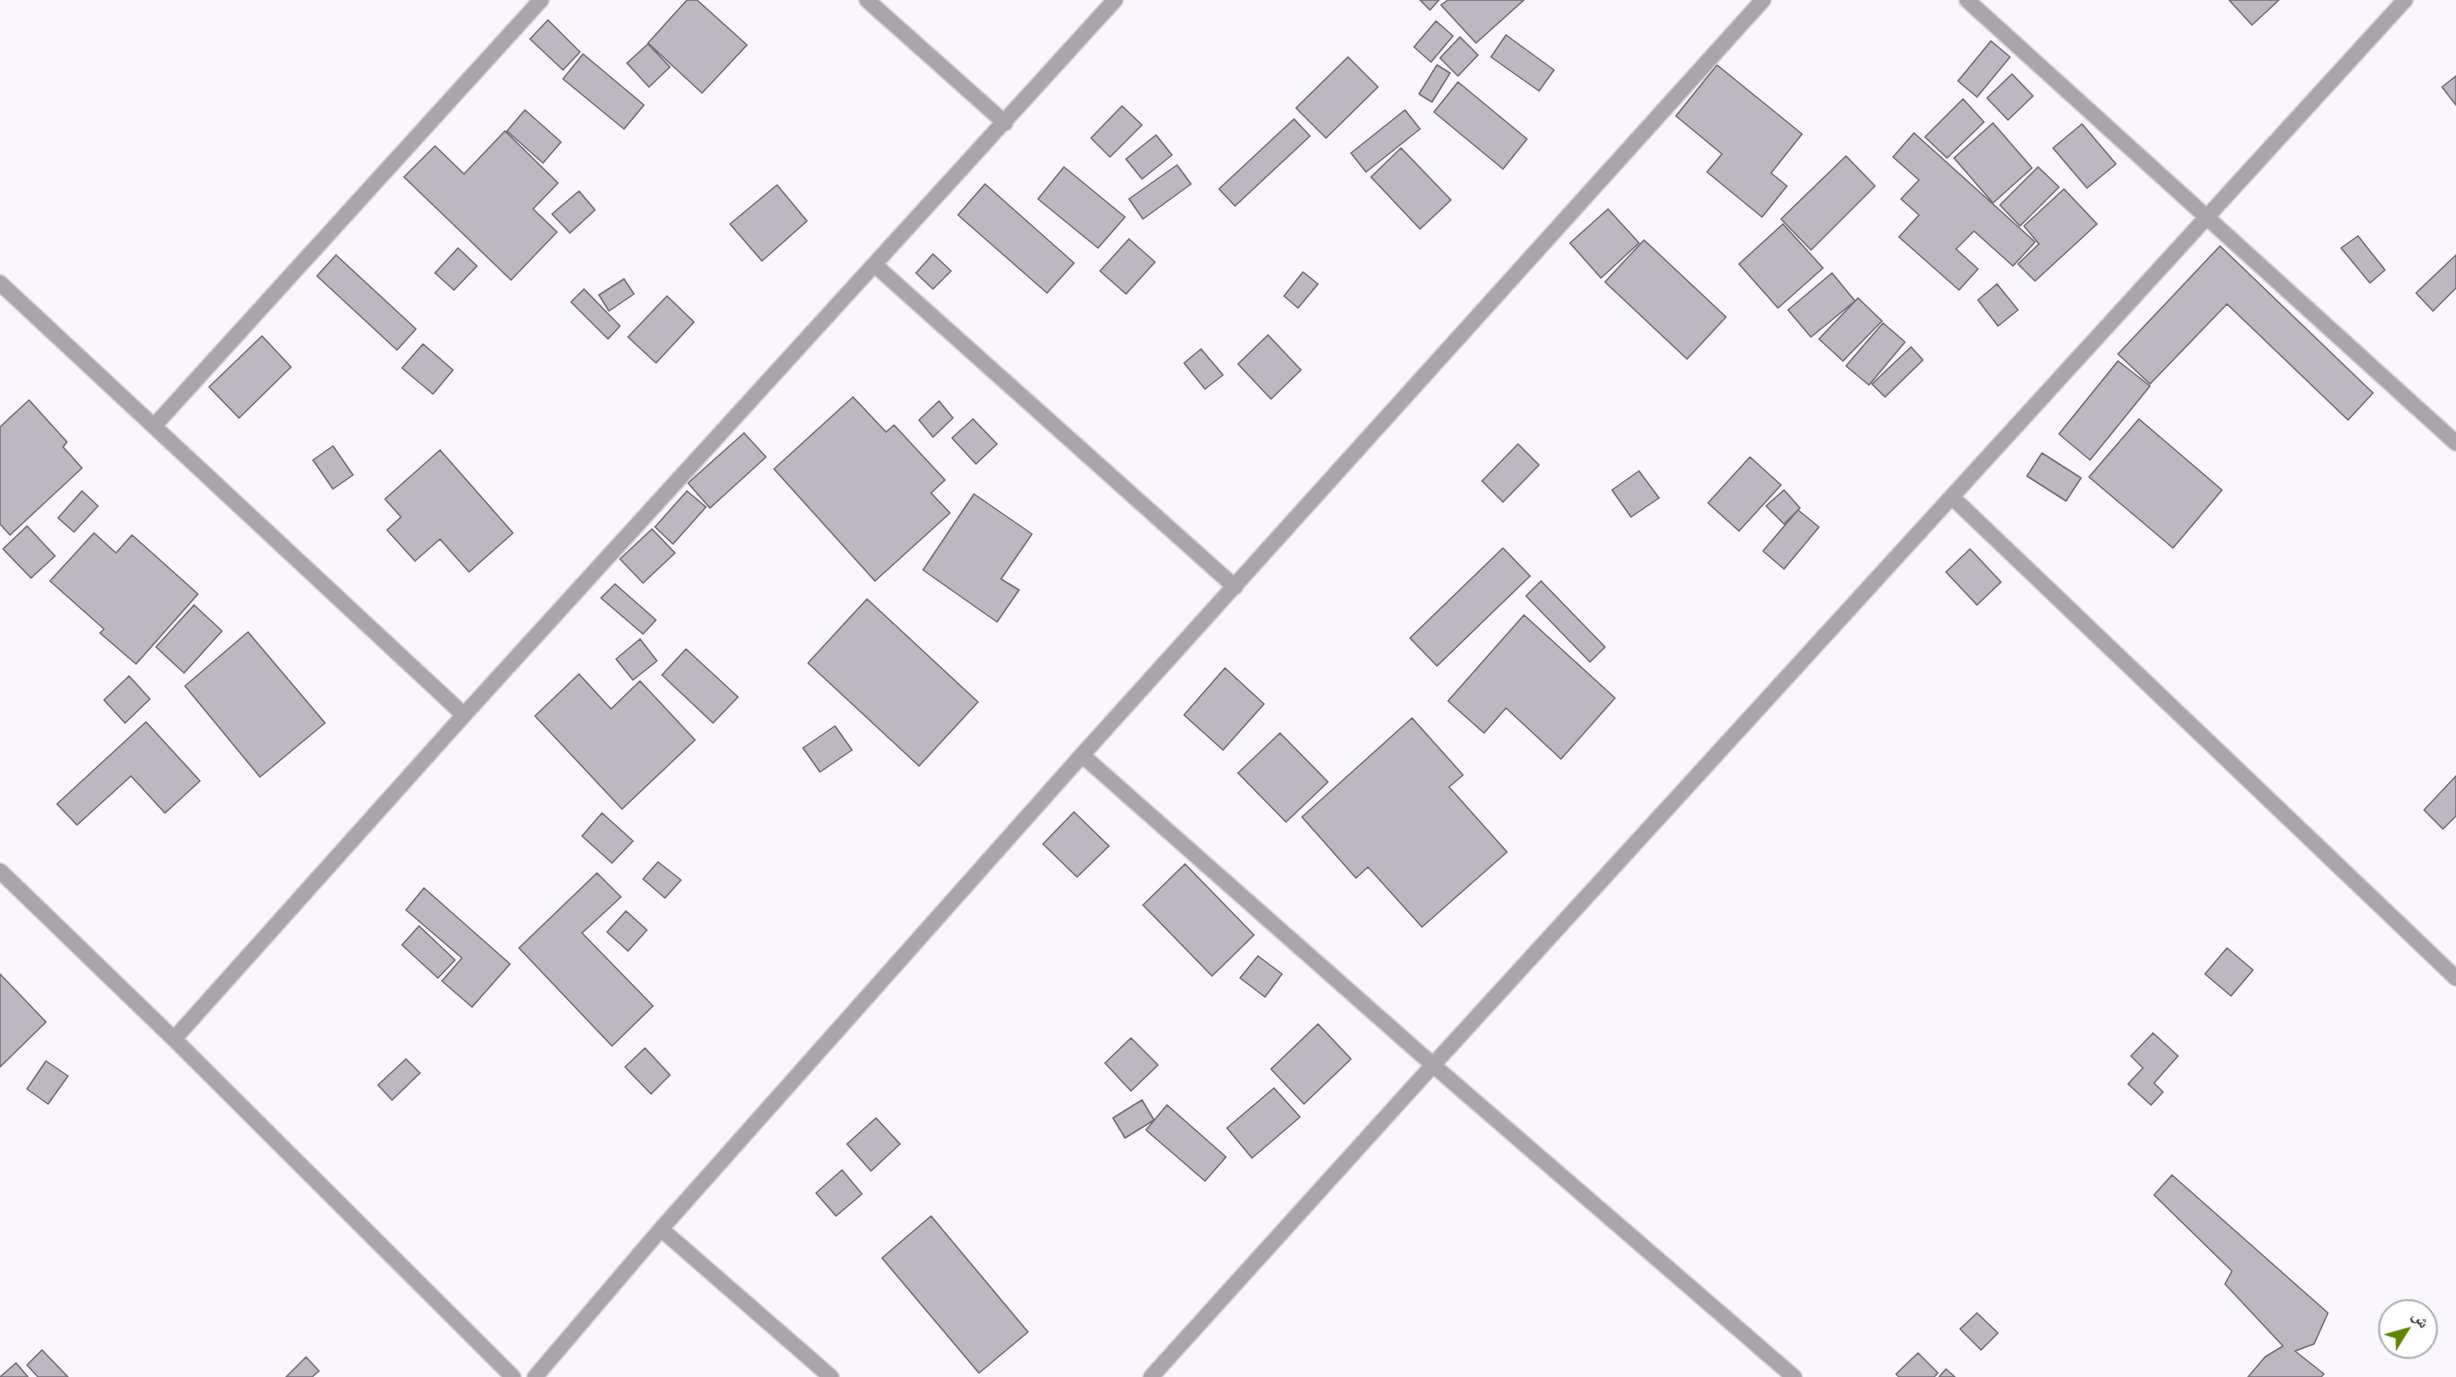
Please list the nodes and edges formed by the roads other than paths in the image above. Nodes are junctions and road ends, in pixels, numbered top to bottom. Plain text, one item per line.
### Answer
1 (542, 0) edge
2 (867, 0) edge
3 (1115, 0) edge
4 (1763, 0) edge
5 (1967, 0) edge
6 (2405, 0) edge
7 (1005, 123) junction
8 (2207, 218) junction
9 (876, 266) junction
10 (0, 283) edge
11 (154, 426) junction
12 (2456, 443) edge
13 (1953, 498) junction
14 (1235, 587) junction
15 (464, 715) junction
16 (1082, 754) junction
17 (0, 872) edge
18 (2456, 978) edge
19 (174, 1039) junction
20 (1433, 1065) junction
21 (661, 1229) junction
22 (513, 1377) edge
23 (535, 1377) edge
24 (831, 1377) edge
25 (1151, 1377) edge
26 (1794, 1377) edge

1 - 11 street
2 - 7 street
3 - 7 street
4 - 14 street
5 - 8 street
6 - 8 street
7 - 9 street
8 - 12 street
8 - 13 street
9 - 14 street
9 - 15 street
10 - 11 street
11 - 15 street
13 - 18 street
13 - 20 street
14 - 16 street
15 - 19 street
16 - 20 street
16 - 21 street
17 - 19 street
19 - 22 street
20 - 25 street
20 - 26 street
21 - 23 street
21 - 24 street

